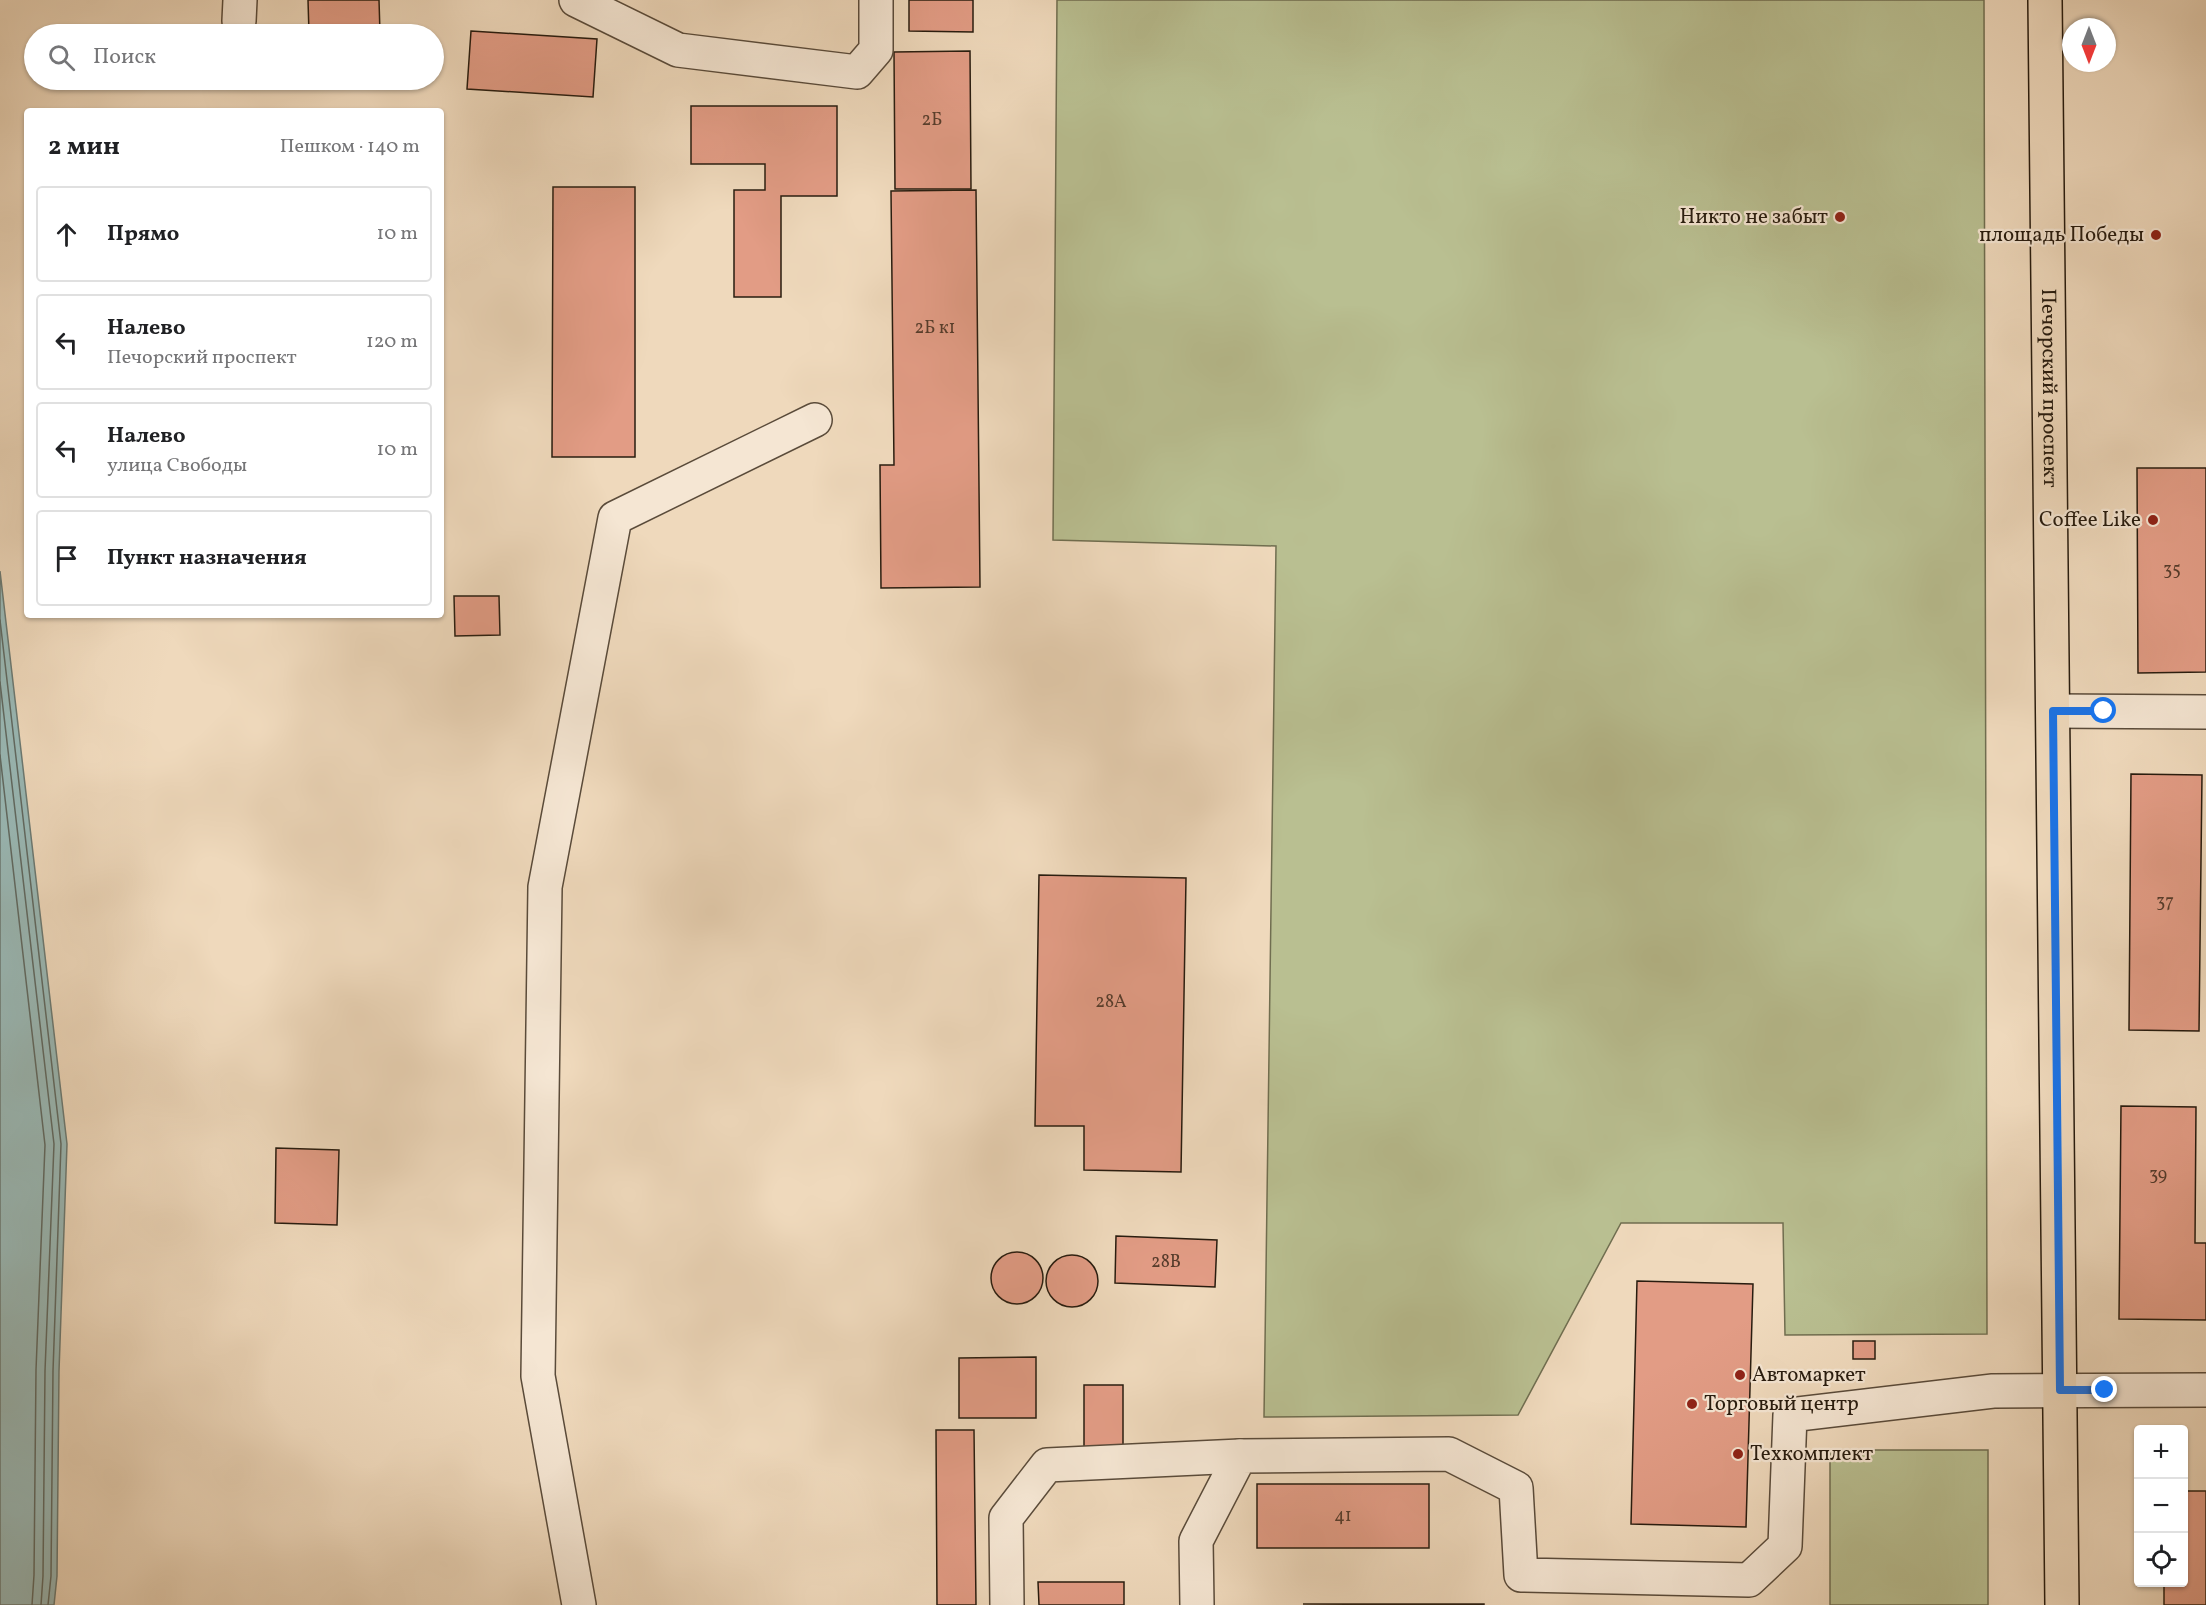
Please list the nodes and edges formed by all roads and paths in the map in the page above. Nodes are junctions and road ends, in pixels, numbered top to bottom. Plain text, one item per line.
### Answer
1 (576, 0) edge
2 (876, 0) edge
3 (2045, 0) edge
4 (815, 420) dead end
5 (2053, 711) junction
6 (2206, 712) edge
7 (2060, 1390) junction
8 (2206, 1390) edge
9 (1240, 1456) junction
10 (579, 1605) edge
11 (1007, 1605) edge
12 (1197, 1605) edge
13 (2062, 1605) edge

1 - 2 street
3 - 5 main road, Печорский проспект
4 - 10 street
5 - 6 street
5 - 7 main road, Печорский проспект
7 - 8 street
7 - 9 street
7 - 13 main road, Печорский проспект
9 - 11 street
9 - 12 street

